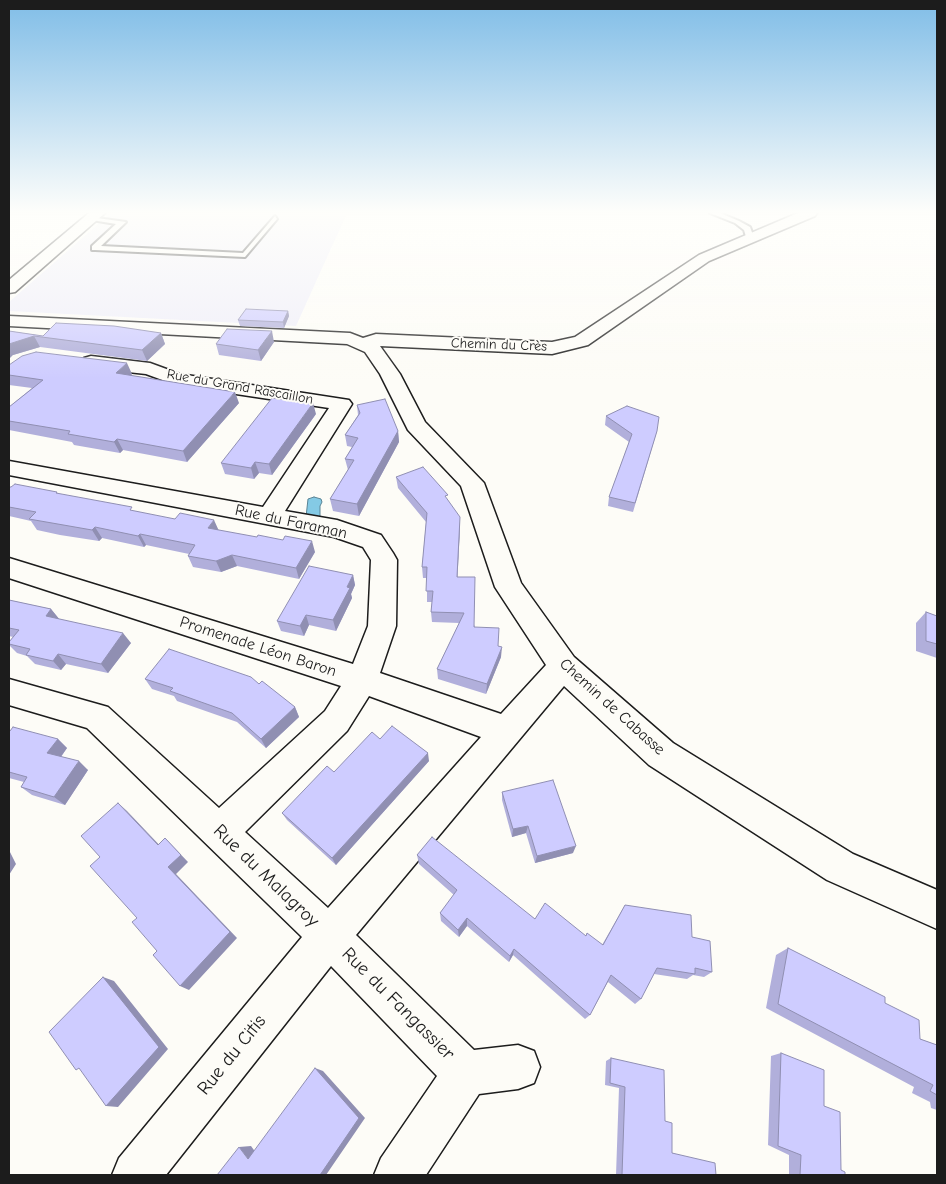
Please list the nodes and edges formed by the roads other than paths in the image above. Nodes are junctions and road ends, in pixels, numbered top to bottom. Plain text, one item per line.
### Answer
1 (32, 268) edge
2 (689, 268) edge
3 (9, 288) edge
4 (9, 321) edge
5 (363, 343) junction
6 (70, 359) edge
7 (9, 468) edge
8 (269, 516) junction
9 (9, 568) edge
10 (563, 666) junction
11 (362, 680) junction
12 (9, 692) edge
13 (506, 731) junction
14 (220, 831) junction
15 (937, 910) edge
16 (329, 936) junction
17 (518, 1067) dead end
18 (466, 1073) junction
19 (136, 1175) edge
20 (398, 1175) edge

1 - 3 street
2 - 5 street, Chemin du Crès
4 - 5 street
5 - 10 street, Chemin de Cabasse
6 - 8 street, Rue du Grand Rascaillon
7 - 8 street, Rue du Faraman
8 - 11 street, Rue du Faraman
9 - 11 street, Promenade Léon Baron
10 - 13 street, Rue du Malagroy
10 - 15 street, Chemin de Cabasse
11 - 13 street, Promenade Léon Baron
11 - 14 street, Rue du Faraman
12 - 14 street, Rue du Malagroy
13 - 16 street, Rue du Malagroy
14 - 16 street, Rue du Malagroy
16 - 18 street, Rue du Fangassier
16 - 19 street, Rue du Citis
17 - 18 street, Rue du Fangassier
18 - 20 street, Rue du Fangassier

